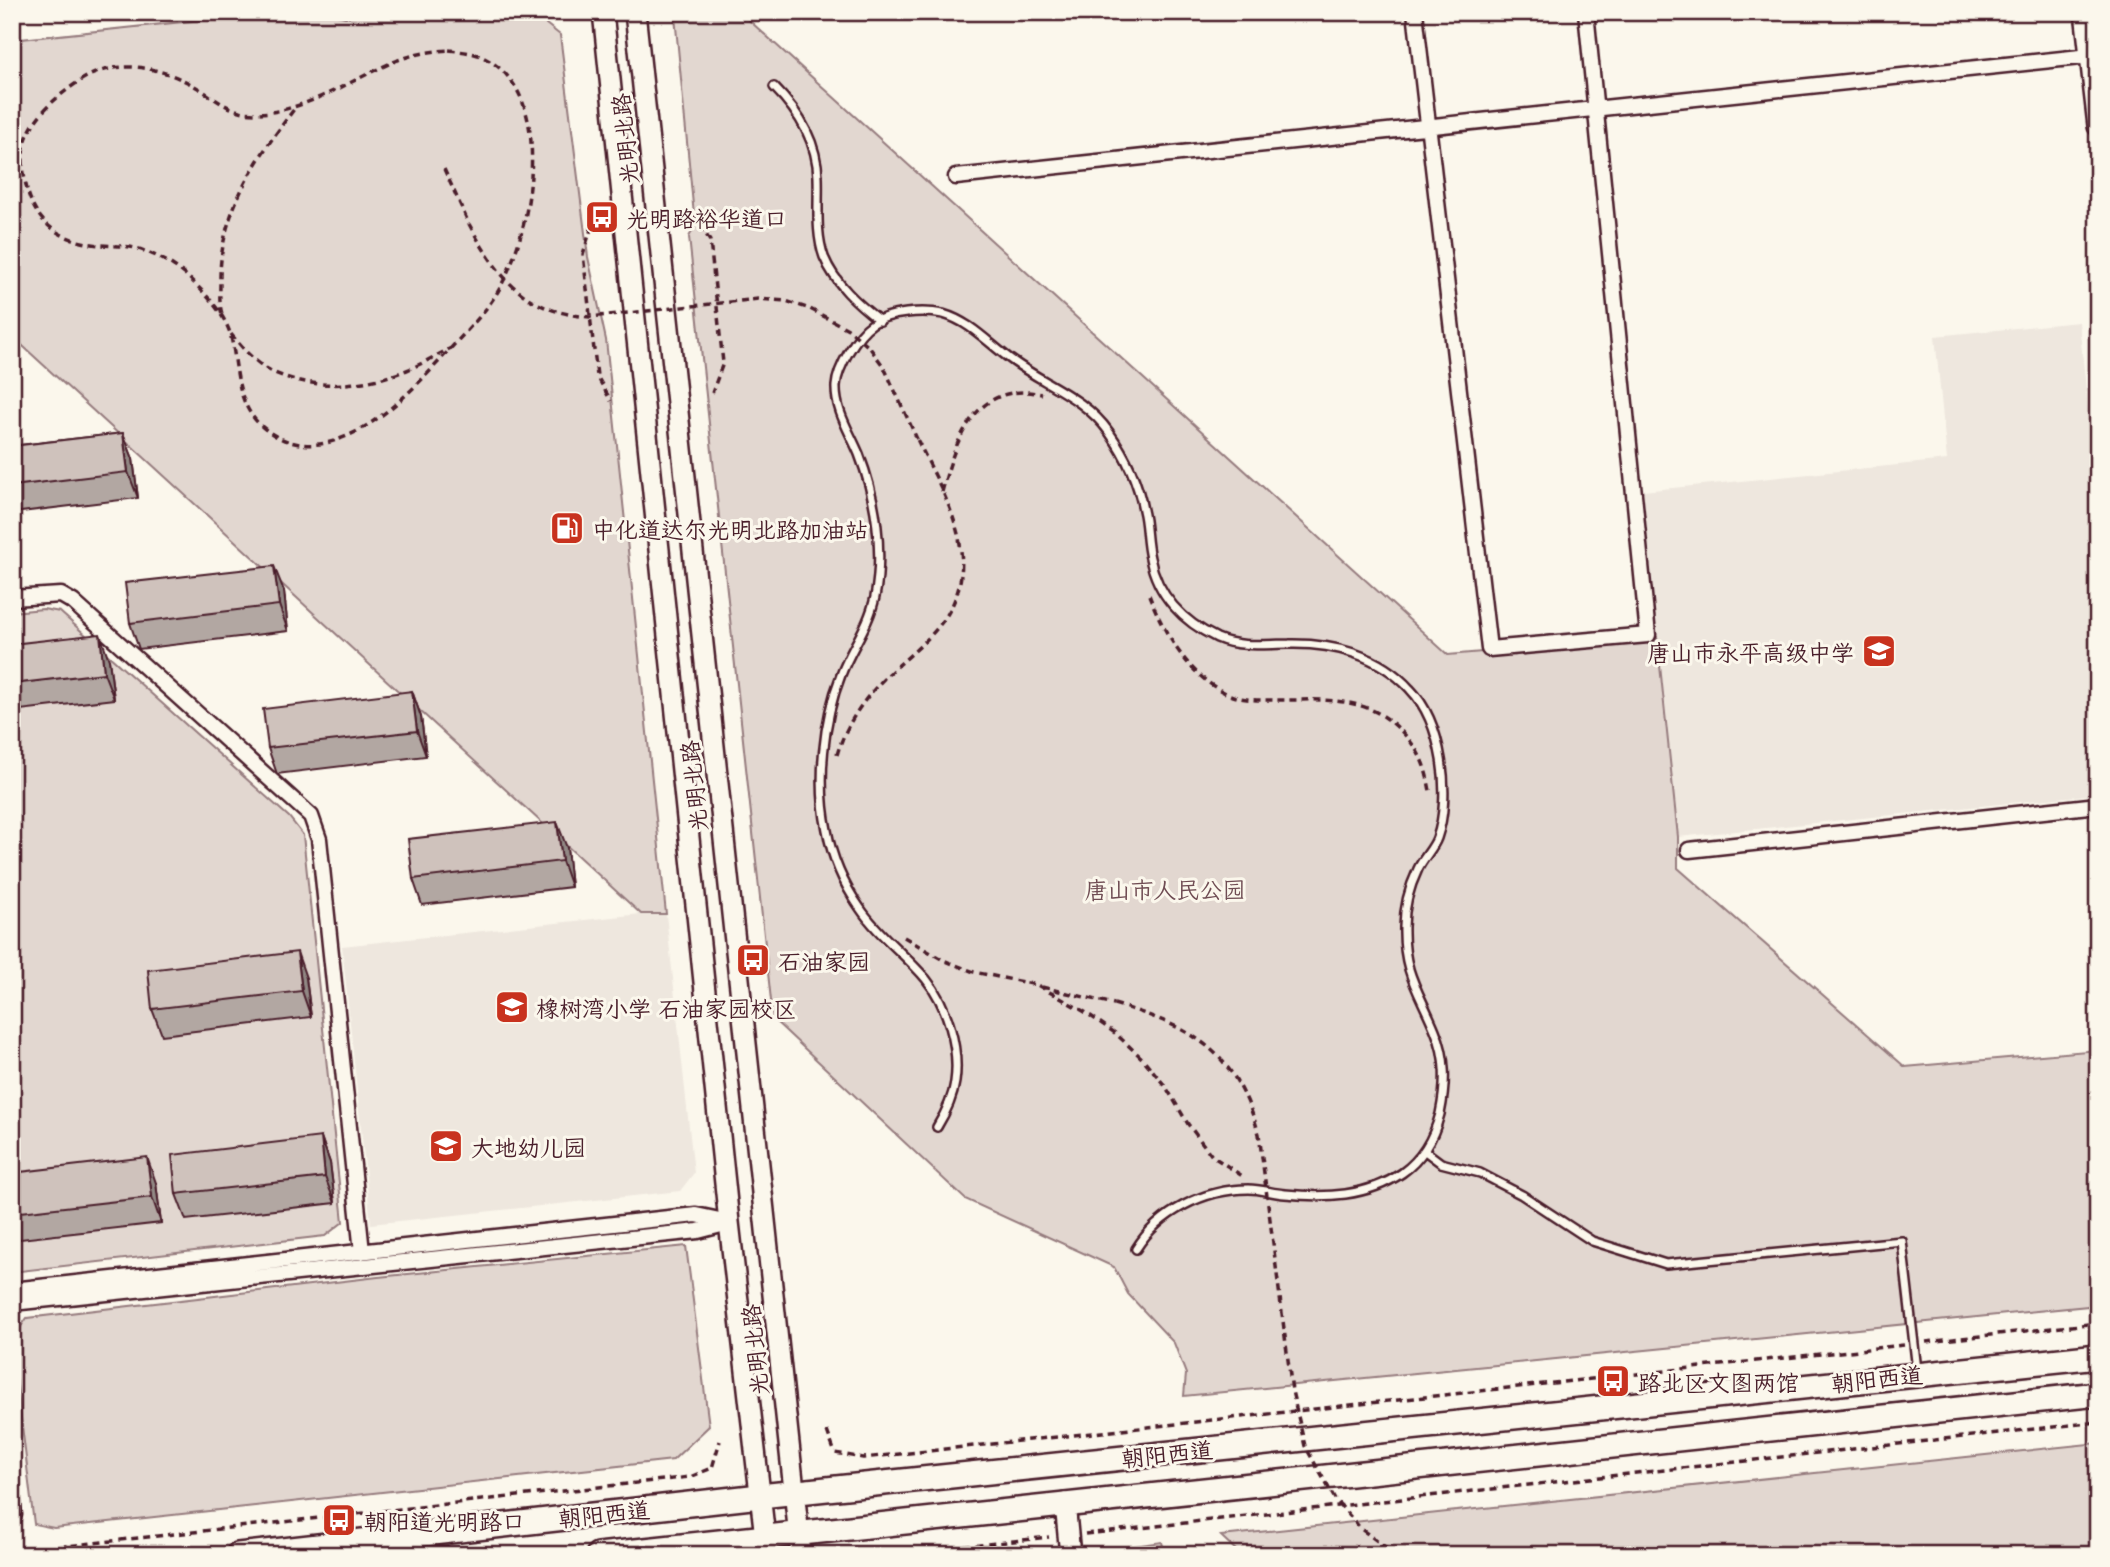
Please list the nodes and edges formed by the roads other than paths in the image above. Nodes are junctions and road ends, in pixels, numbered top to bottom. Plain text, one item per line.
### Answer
1 (603, 12) edge
2 (635, 12) edge
3 (1415, 12) edge
4 (1586, 12) edge
5 (2085, 12) edge
6 (2094, 56) edge
7 (774, 87) dead end
8 (1596, 109) junction
9 (2098, 126) edge
10 (1429, 127) junction
11 (956, 177) dead end
12 (880, 321) junction
13 (12, 598) edge
14 (2098, 805) edge
15 (1689, 850) dead end
16 (937, 1127) dead end
17 (1424, 1152) junction
18 (729, 1222) junction
19 (1136, 1249) dead end
20 (362, 1252) junction
21 (12, 1290) edge
22 (12, 1303) edge
23 (2098, 1356) edge
24 (1918, 1374) junction
25 (2098, 1394) edge
26 (794, 1492) junction
27 (12, 1495) edge
28 (760, 1496) junction
29 (1065, 1503) junction
30 (15, 1515) dead end
31 (800, 1544) edge
32 (1069, 1545) edge
33 (766, 1546) edge
34 (237, 1555) edge
35 (598, 1555) edge

1 - 18 main road, 光明北路
2 - 26 main road, 光明北路
3 - 10 street
4 - 8 street
5 - 6 main road
6 - 8 street
6 - 9 main road
7 - 12 lane
8 - 10 street
8 - 10 street
10 - 11 street
12 - 16 lane
12 - 17 lane
13 - 20 street
14 - 15 street
17 - 19 lane
17 - 24 lane
18 - 20 street
18 - 22 street
18 - 28 main road, 光明北路
20 - 21 street
23 - 24 main road, 朝阳西道
24 - 26 main road, 朝阳西道
25 - 29 main road, 朝阳西道
26 - 28 main road, 朝阳西道
26 - 31 main road, 光明北路
27 - 30 street
28 - 33 main road, 光明北路
28 - 34 main road, 朝阳西道
29 - 31 main road, 朝阳西道
29 - 32 main road
31 - 33 main road, 朝阳西道
33 - 35 main road, 朝阳西道

